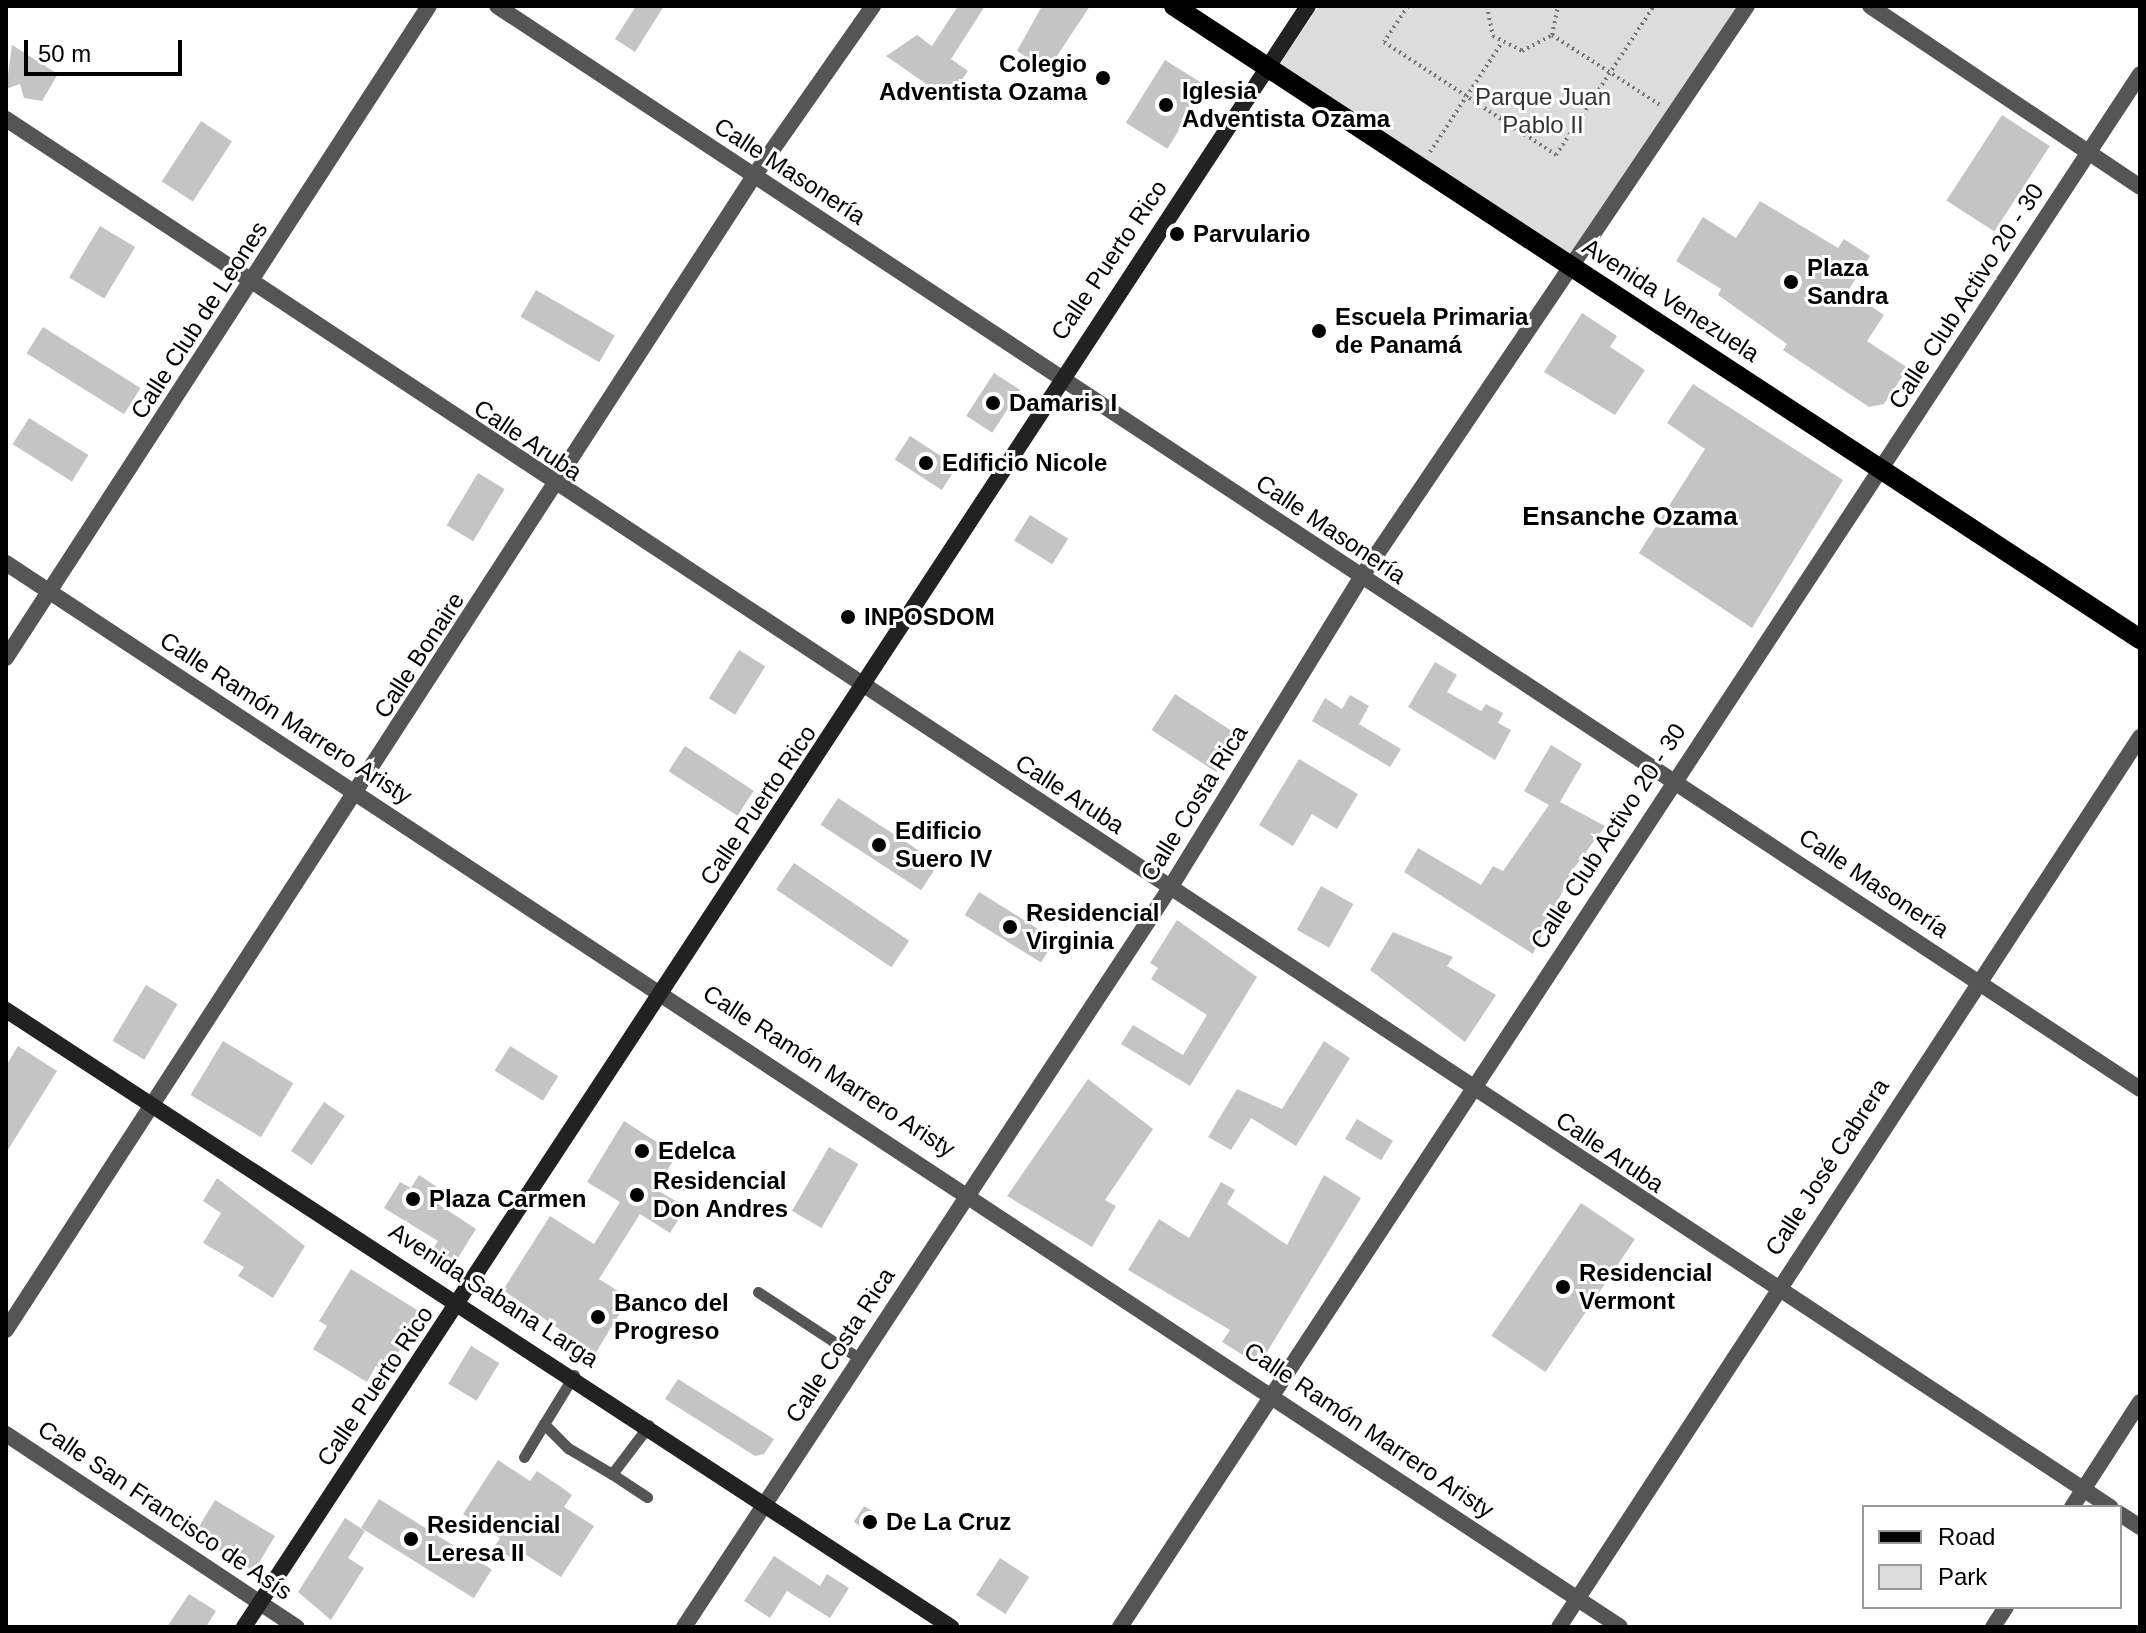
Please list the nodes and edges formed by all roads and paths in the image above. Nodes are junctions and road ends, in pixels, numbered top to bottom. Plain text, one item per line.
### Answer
1 (429, 6) edge
2 (497, 6) edge
3 (873, 6) edge
4 (1174, 6) edge
5 (1308, 6) edge
6 (1408, 6) edge
7 (1487, 6) edge
8 (1558, 6) edge
9 (1654, 6) edge
10 (1747, 6) edge
11 (1870, 6) edge
12 (1552, 35) junction
13 (1501, 44) junction
14 (1268, 66) junction
15 (1610, 72) junction
16 (2140, 74) edge
17 (1466, 96) junction
18 (1675, 115) junction
19 (6, 119) edge
20 (2088, 153) junction
21 (1420, 168) junction
22 (754, 176) junction
23 (2140, 187) edge
24 (1575, 268) junction
25 (252, 284) junction
26 (1059, 377) junction
27 (1884, 466) junction
28 (557, 488) junction
29 (6, 563) edge
30 (1360, 579) junction
31 (50, 592) junction
32 (2140, 639) edge
33 (6, 658) edge
34 (864, 689) junction
35 (2140, 737) edge
36 (1673, 778) junction
37 (358, 794) junction
38 (1170, 888) junction
39 (1977, 980) junction
40 (663, 990) junction
41 (6, 1010) edge
42 (2140, 1089) edge
43 (1474, 1091) junction
44 (154, 1108) junction
45 (968, 1192) junction
46 (1776, 1291) junction
47 (758, 1292) dead end
48 (461, 1301) junction
49 (6, 1330) edge
50 (859, 1358) junction
51 (574, 1375) junction
52 (1274, 1394) junction
53 (2140, 1402) edge
54 (544, 1424) junction
55 (649, 1425) junction
56 (6, 1434) edge
57 (524, 1457) dead end
58 (612, 1474) junction
59 (2083, 1490) junction
60 (647, 1497) dead end
61 (765, 1501) junction
62 (2073, 1505) edge
63 (2107, 1505) edge
64 (2122, 1515) edge
65 (2140, 1527) edge
66 (1577, 1599) junction
67 (260, 1603) junction
68 (2005, 1609) edge
69 (244, 1627) edge
70 (297, 1627) edge
71 (684, 1627) edge
72 (951, 1627) edge
73 (1120, 1627) edge
74 (1559, 1627) edge
75 (1620, 1627) edge
76 (1993, 1627) edge

1 - 25 street, Calle Club de Leones
2 - 22 street, Calle Masonería
3 - 22 street, Calle Bonaire
4 - 14 main road, Avenida Venezuela
5 - 14 street, Calle Puerto Rico
6 - 17 path
7 - 13 path
8 - 12 path
9 - 15 path
10 - 18 street, Calle Costa Rica
11 - 20 street
12 - 13 path
12 - 15 path
13 - 17 path
14 - 21 main road, Avenida Venezuela
14 - 26 street, Calle Puerto Rico
15 - 17 path
15 - 18 path
16 - 20 street, Calle Club Activo 20 - 30
17 - 21 path
18 - 24 street, Calle Costa Rica
19 - 25 street, Calle Aruba
20 - 23 street
20 - 27 street, Calle Club Activo 20 - 30
21 - 24 main road, Avenida Venezuela
22 - 26 street, Calle Masonería
22 - 28 street, Calle Bonaire
24 - 27 main road, Avenida Venezuela
24 - 30 street, Calle Costa Rica
25 - 28 street, Calle Aruba
25 - 31 street, Calle Club de Leones
26 - 30 street, Calle Masonería
26 - 34 street, Calle Puerto Rico
27 - 32 main road, Avenida Venezuela
27 - 36 street, Calle Club Activo 20 - 30
28 - 34 street, Calle Aruba
28 - 37 street, Calle Bonaire
29 - 31 street, Calle Ramón Marrero Aristy
30 - 36 street, Calle Masonería
30 - 38 street, Calle Costa Rica
31 - 33 street, Calle Club de Leones
31 - 37 street, Calle Ramón Marrero Aristy
34 - 38 street, Calle Aruba
34 - 40 street, Calle Puerto Rico
35 - 39 street, Calle José Cabrera
36 - 39 street, Calle Masonería
36 - 43 street, Calle Club Activo 20 - 30
37 - 40 street, Calle Ramón Marrero Aristy
37 - 44 street, Calle Bonaire
38 - 43 street, Calle Aruba
38 - 45 street, Calle Costa Rica
39 - 42 street, Calle Masonería
39 - 46 street, Calle José Cabrera
40 - 45 street, Calle Ramón Marrero Aristy
40 - 48 street, Calle Puerto Rico
41 - 44 street, Avenida Sabana Larga
43 - 46 street, Calle Aruba
43 - 52 street, Calle Club Activo 20 - 30
44 - 48 street, Avenida Sabana Larga
44 - 49 street, Calle Bonaire
45 - 50 street, Calle Costa Rica
45 - 52 street, Calle Ramón Marrero Aristy
46 - 59 street, Calle Aruba
46 - 66 street, Calle José Cabrera
47 - 50 lane
48 - 51 street, Avenida Sabana Larga
48 - 67 street, Calle Puerto Rico
50 - 61 street, Calle Costa Rica
51 - 54 lane
51 - 55 street, Avenida Sabana Larga
52 - 66 street, Calle Ramón Marrero Aristy
52 - 73 street, Calle Club Activo 20 - 30
53 - 59 street
54 - 57 lane
54 - 58 lane
55 - 58 lane
55 - 61 street, Avenida Sabana Larga
56 - 67 street, Calle San Francisco de Asís
58 - 60 lane
59 - 62 street
59 - 63 street, Calle Aruba
61 - 71 street, Calle Costa Rica
61 - 72 street, Avenida Sabana Larga
64 - 65 street
66 - 74 street, Calle José Cabrera
66 - 75 street, Calle Ramón Marrero Aristy
67 - 69 street, Calle Puerto Rico
67 - 70 street, Calle San Francisco de Asís
68 - 76 street

